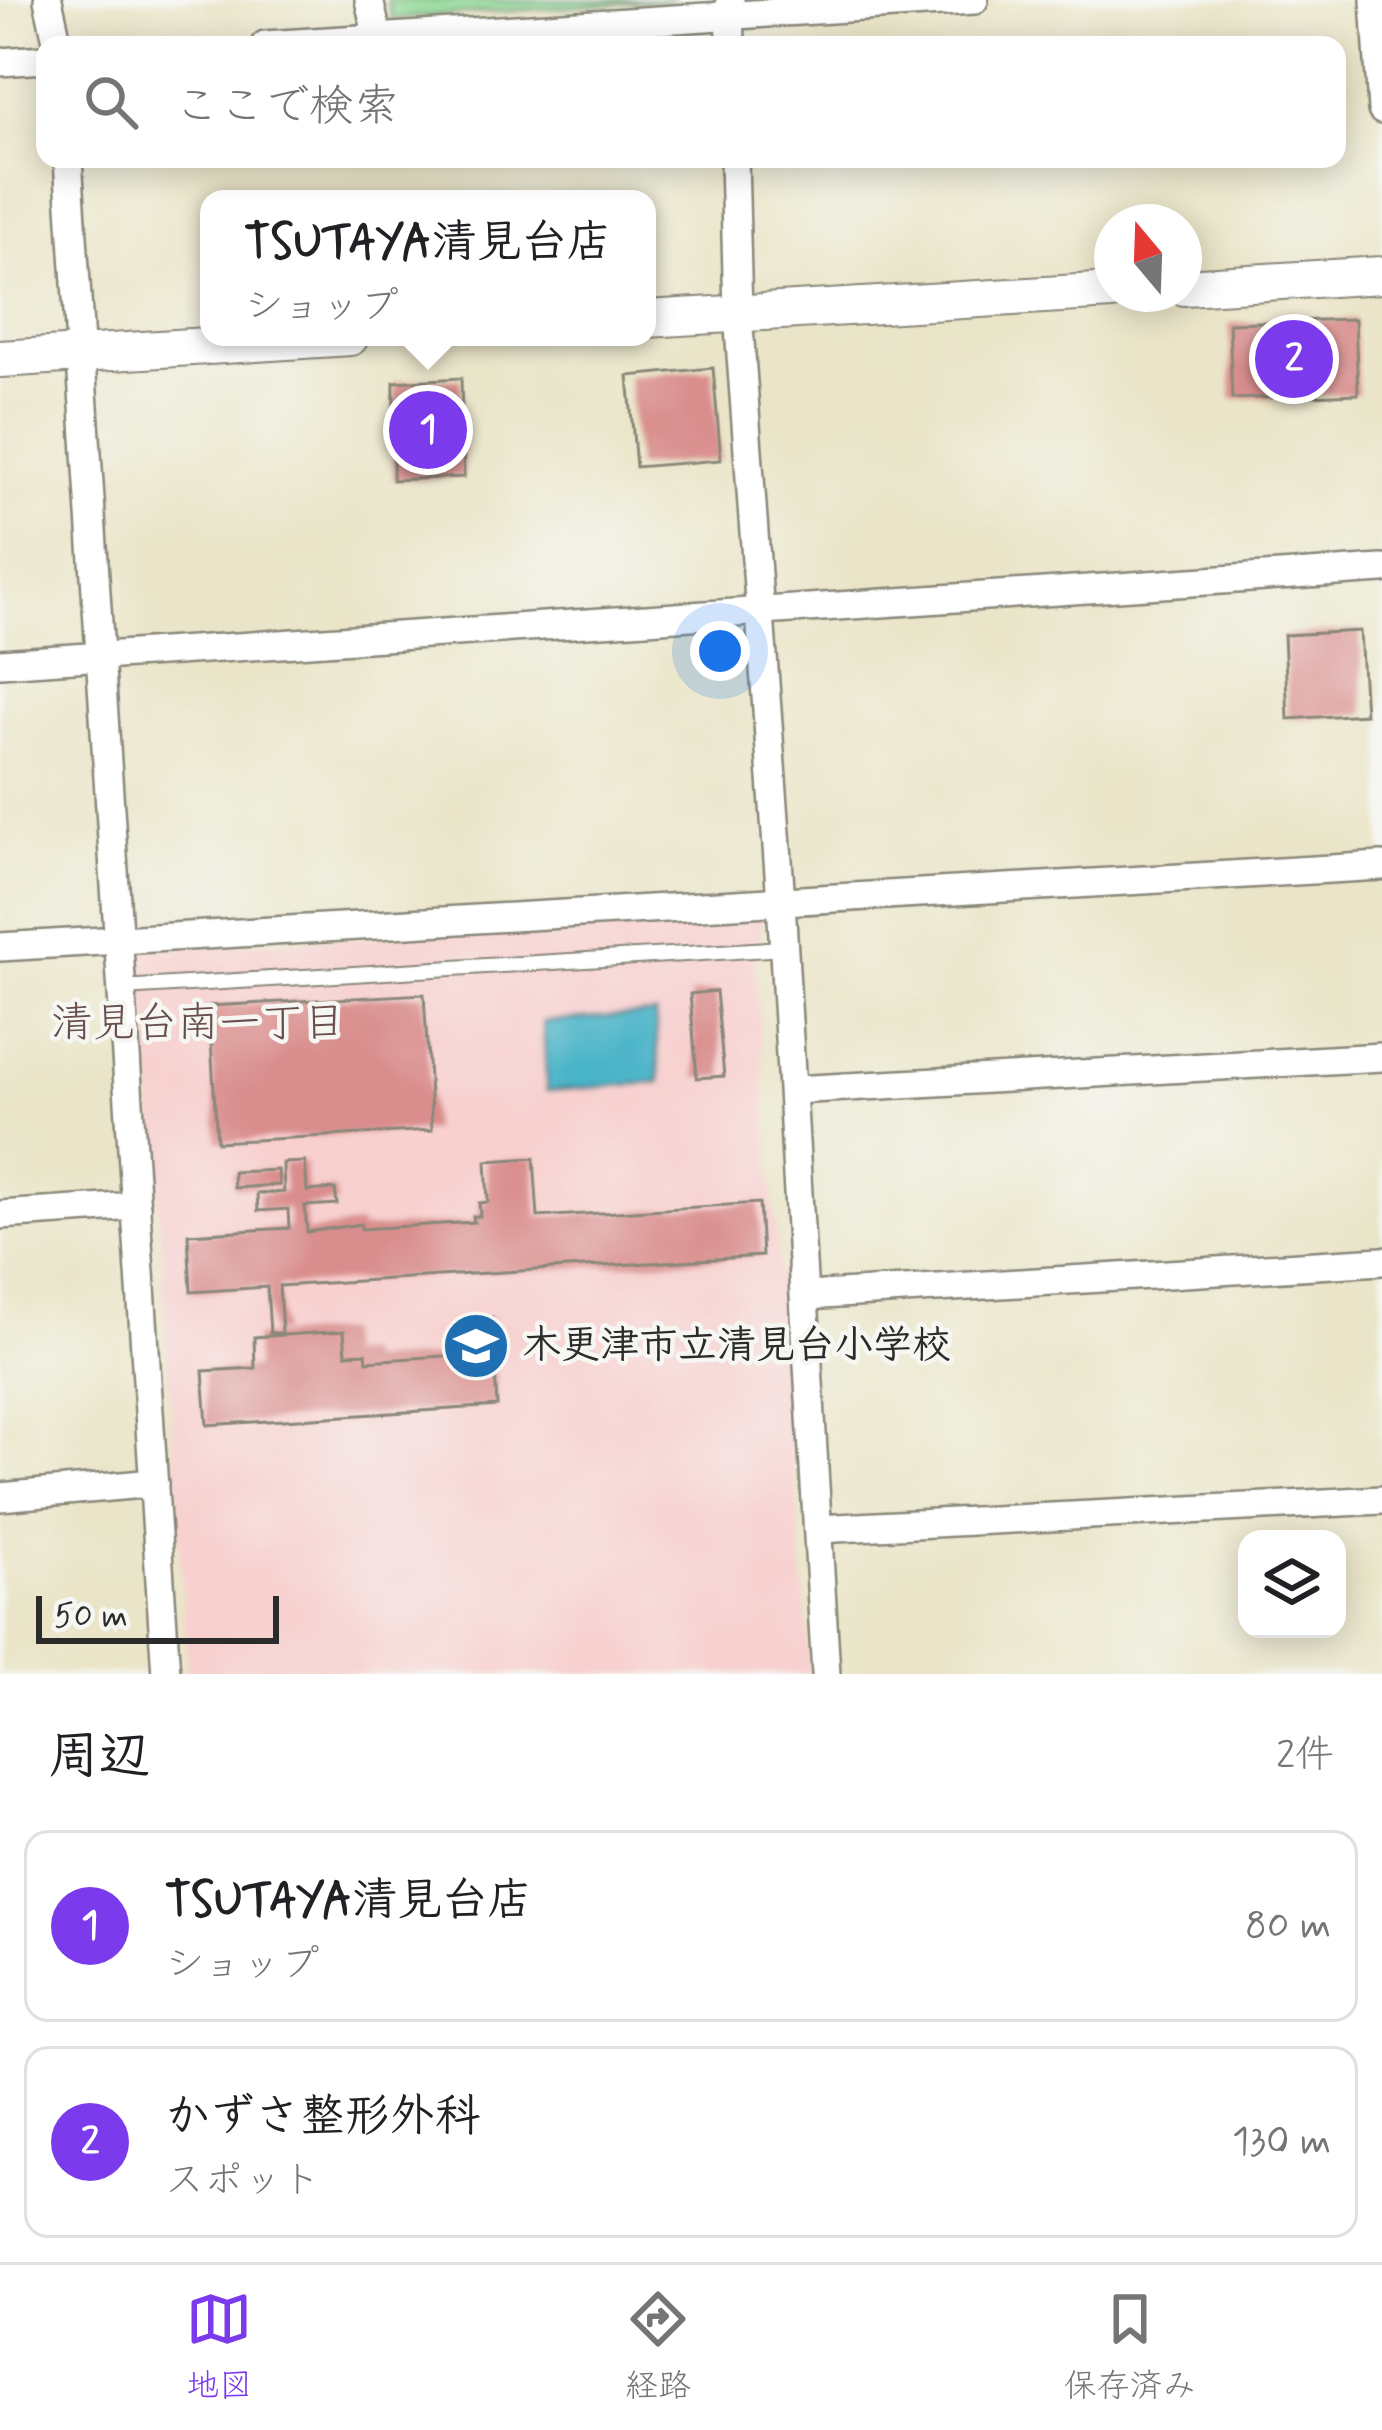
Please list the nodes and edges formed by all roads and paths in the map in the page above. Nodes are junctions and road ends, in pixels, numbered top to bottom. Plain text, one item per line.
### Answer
1 (48, 0) edge
2 (369, 0) edge
3 (974, 0) edge
4 (1375, 0) edge
5 (730, 8) edge
6 (56, 36) edge
7 (378, 36) edge
8 (401, 36) edge
9 (36, 60) edge
10 (0, 62) edge
11 (1382, 110) edge
12 (69, 168) edge
13 (734, 168) edge
14 (1382, 275) edge
15 (1202, 286) edge
16 (1094, 292) edge
17 (738, 314) junction
18 (656, 319) edge
19 (200, 346) edge
20 (81, 353) junction
21 (0, 358) edge
22 (1382, 569) edge
23 (760, 611) junction
24 (100, 656) junction
25 (0, 663) edge
26 (1382, 866) edge
27 (782, 902) junction
28 (119, 940) junction
29 (0, 947) edge
30 (784, 948) junction
31 (122, 988) junction
32 (1382, 1057) edge
33 (793, 1090) junction
34 (136, 1206) junction
35 (0, 1215) edge
36 (1382, 1261) edge
37 (806, 1296) junction
38 (154, 1483) junction
39 (0, 1497) edge
40 (1382, 1500) edge
41 (818, 1529) junction
42 (166, 1674) edge
43 (826, 1674) edge

1 - 6 street
2 - 7 street
3 - 5 street
4 - 11 street
5 - 8 street
9 - 10 street
12 - 20 street
13 - 17 street
14 - 15 street
16 - 17 street
17 - 18 street
17 - 23 street
19 - 20 street
20 - 21 street
20 - 24 street
22 - 23 street
23 - 24 street
23 - 27 street
24 - 25 street
24 - 28 street
26 - 27 street
27 - 28 street
27 - 30 street
28 - 29 street
28 - 31 street
30 - 31 lane
30 - 33 street
31 - 34 street
32 - 33 street
33 - 37 street
34 - 35 street
34 - 38 street
36 - 37 street
37 - 41 street
38 - 39 street
38 - 42 street
40 - 41 street
41 - 43 street

